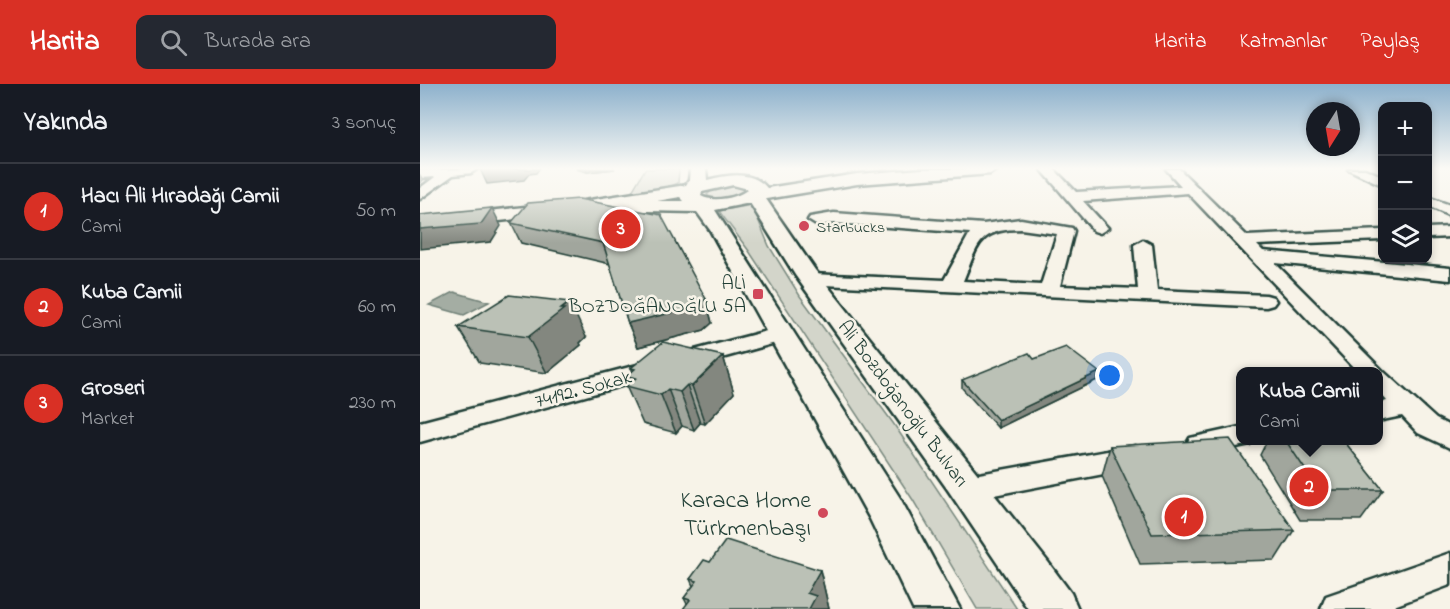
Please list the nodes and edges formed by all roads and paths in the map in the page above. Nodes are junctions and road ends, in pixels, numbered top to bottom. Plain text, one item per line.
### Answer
1 (698, 194) edge
2 (738, 194) edge
3 (753, 194) edge
4 (805, 194) edge
5 (1069, 194) edge
6 (1124, 194) edge
7 (1196, 194) edge
8 (698, 197) junction
9 (1072, 197) junction
10 (1432, 203) edge
11 (1450, 211) edge
12 (816, 220) dead end
13 (420, 224) edge
14 (1100, 228) dead end
15 (985, 230) junction
16 (776, 231) junction
17 (1450, 232) edge
18 (1432, 233) edge
19 (1378, 235) edge
20 (1244, 241) junction
21 (1143, 245) dead end
22 (1258, 256) junction
23 (1450, 274) edge
24 (811, 280) junction
25 (950, 287) junction
26 (1049, 291) junction
27 (1148, 296) junction
28 (1266, 301) dead end
29 (782, 334) junction
30 (1367, 367) edge
31 (1383, 382) edge
32 (1407, 406) junction
33 (1383, 411) edge
34 (420, 432) edge
35 (1236, 438) edge
36 (1450, 438) edge
37 (968, 488) junction
38 (1450, 569) edge
39 (937, 609) edge
40 (1055, 609) edge
41 (1339, 609) edge

1 - 8 main road
2 - 8 main road
3 - 16 main road, Ali Bozdoğanoğlu Bulvarı
4 - 16 main road
5 - 9 street
6 - 9 street
7 - 20 street
8 - 13 main road
8 - 29 main road
9 - 14 street
10 - 11 street
12 - 15 street
15 - 25 street
15 - 26 street
16 - 24 main road, Ali Bozdoğanoğlu Bulvarı
17 - 18 street
19 - 20 street
20 - 22 street
21 - 27 street
22 - 23 street
22 - 30 street
24 - 25 street
24 - 37 main road, Ali Bozdoğanoğlu Bulvarı
25 - 26 street
26 - 27 street
27 - 28 street
29 - 34 street, 74192. Sokak
29 - 39 main road
31 - 32 street
32 - 33 street
32 - 36 street
35 - 37 street
37 - 40 main road, Ali Bozdoğanoğlu Bulvarı
38 - 41 street

